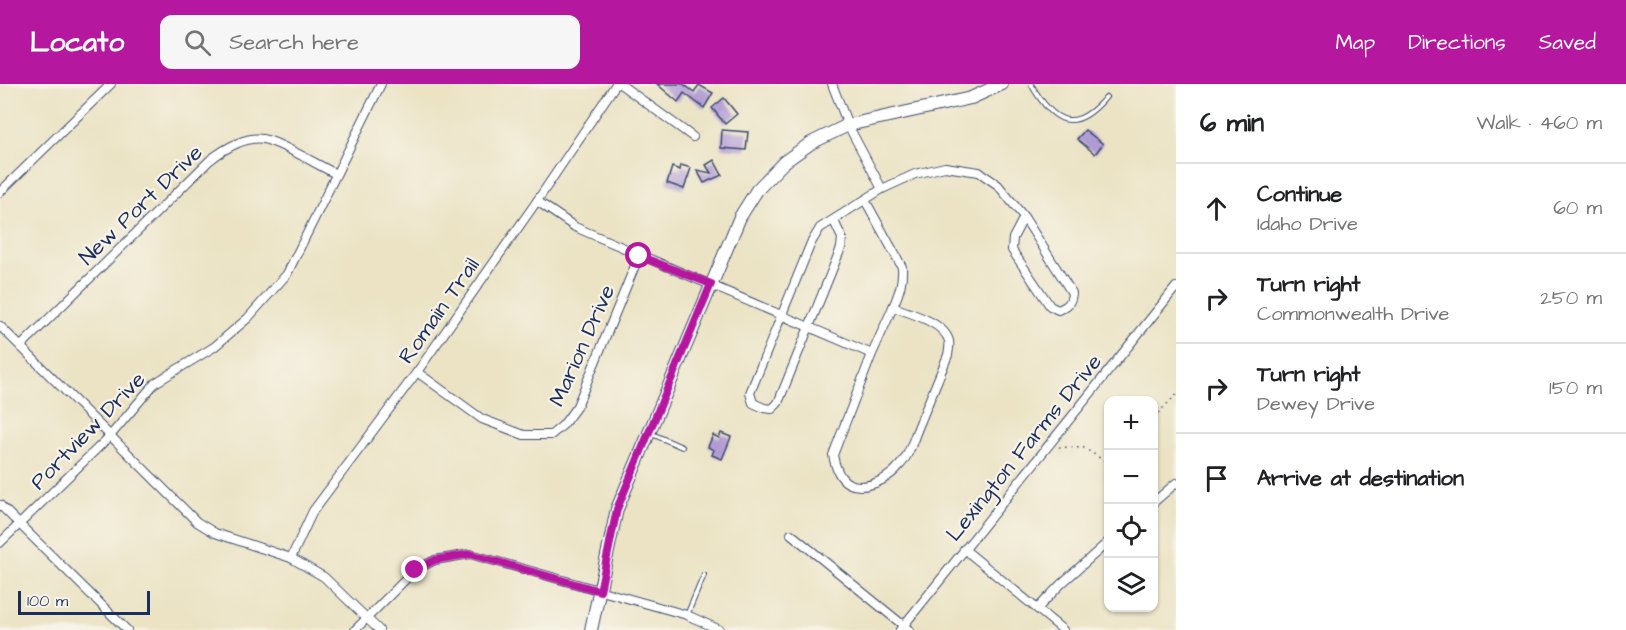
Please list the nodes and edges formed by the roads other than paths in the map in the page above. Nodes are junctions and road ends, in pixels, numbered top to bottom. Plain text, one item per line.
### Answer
1 (111, 84) edge
2 (381, 84) edge
3 (618, 84) edge
4 (832, 84) edge
5 (1002, 84) edge
6 (1031, 84) edge
7 (1106, 97) dead end
8 (848, 125) junction
9 (693, 137) dead end
10 (336, 174) junction
11 (882, 189) junction
12 (0, 192) edge
13 (865, 200) junction
14 (537, 201) junction
15 (1024, 217) junction
16 (834, 221) junction
17 (639, 256) junction
18 (711, 284) junction
19 (1176, 287) edge
20 (893, 307) junction
21 (781, 315) junction
22 (0, 326) edge
23 (808, 327) junction
24 (21, 346) junction
25 (872, 354) junction
26 (417, 372) junction
27 (649, 433) junction
28 (110, 436) junction
29 (682, 447) dead end
30 (1176, 483) edge
31 (1158, 499) edge
32 (0, 505) edge
33 (19, 524) junction
34 (791, 534) dead end
35 (0, 543) edge
36 (1104, 546) edge
37 (964, 549) junction
38 (291, 558) junction
39 (704, 575) dead end
40 (600, 591) junction
41 (1038, 608) junction
42 (687, 615) junction
43 (366, 618) junction
44 (904, 628) edge
45 (127, 630) edge
46 (355, 630) edge
47 (378, 630) edge
48 (591, 630) edge
49 (720, 630) edge
50 (1063, 630) edge

1 - 12 street
2 - 10 street, Portview Drive
3 - 9 street
3 - 14 street, Romain Trail
4 - 8 street
5 - 8 street
6 - 7 lane
8 - 11 street
8 - 18 street
10 - 24 street, New Port Drive
10 - 28 street, Portview Drive
11 - 13 street
11 - 15 street
13 - 16 street
13 - 20 street
14 - 17 street
14 - 26 street, Romain Trail
15 - 15 street
16 - 21 street
16 - 23 street
17 - 18 street
17 - 26 street, Marion Drive
18 - 21 street
18 - 27 street
19 - 37 street, Lexington Farms Drive
20 - 25 street
20 - 25 street
21 - 23 street
21 - 23 street
22 - 24 street
23 - 25 street
24 - 28 street
26 - 38 street, Romain Trail
27 - 29 lane
27 - 40 street
28 - 33 street, Portview Drive
28 - 38 street
30 - 31 street
32 - 33 street
33 - 35 street, Portview Drive
33 - 45 street
34 - 44 street
36 - 41 street
37 - 41 street
37 - 44 street, Lexington Farms Drive
38 - 43 street
39 - 42 lane
40 - 42 street
40 - 43 street
40 - 48 street
41 - 50 street
42 - 49 street
43 - 46 street
43 - 47 street

